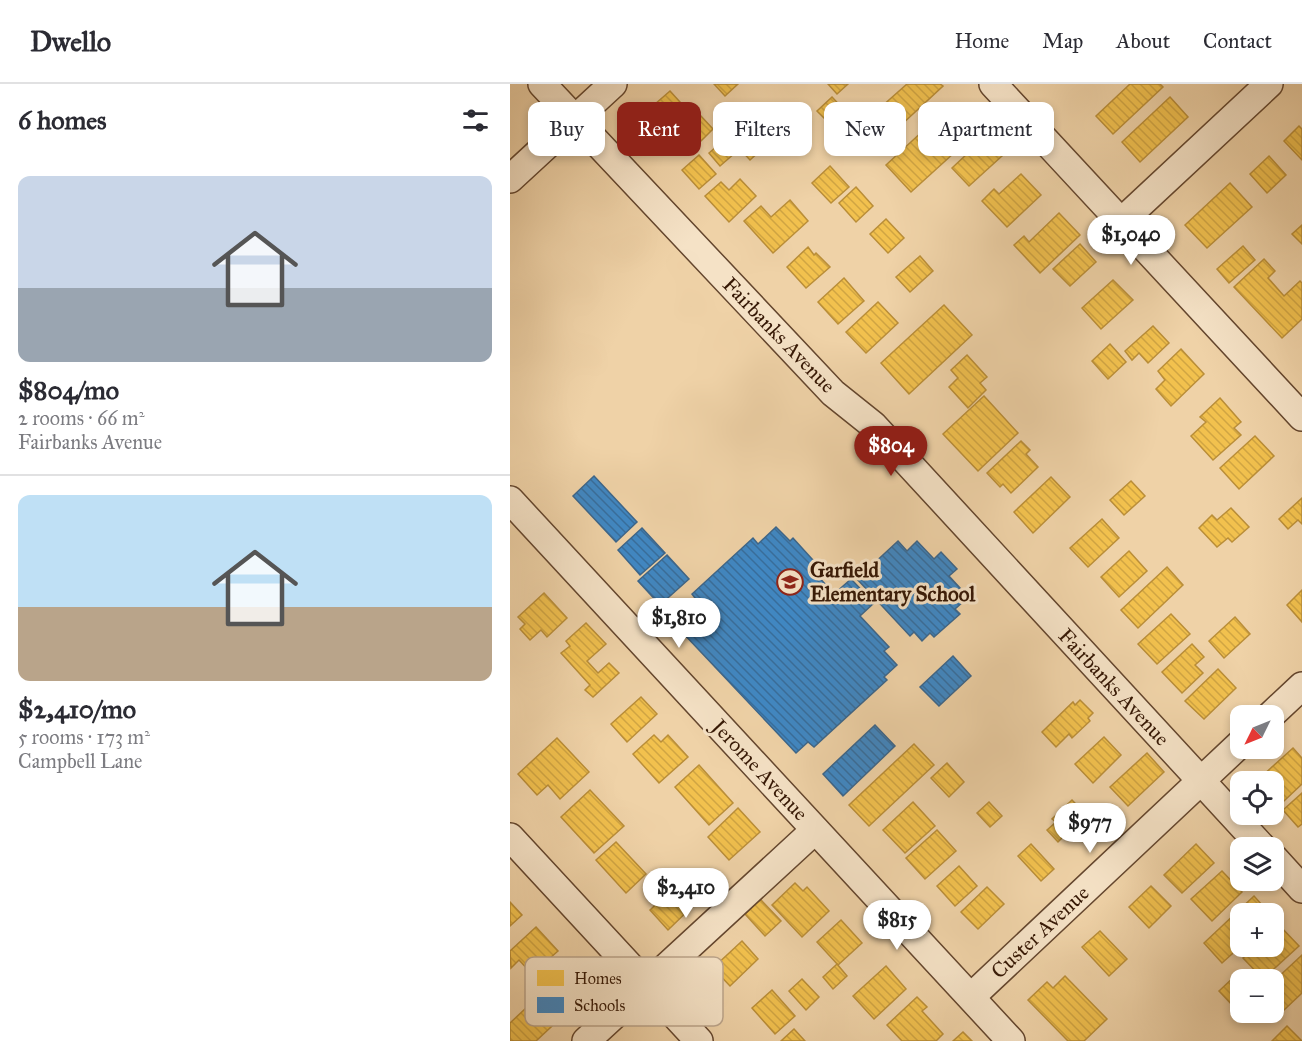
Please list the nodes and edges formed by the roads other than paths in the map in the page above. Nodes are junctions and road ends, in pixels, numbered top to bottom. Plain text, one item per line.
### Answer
1 (542, 84) edge
2 (613, 84) edge
3 (993, 84) edge
4 (1269, 84) edge
5 (559, 102) edge
6 (593, 102) edge
7 (605, 151) edge
8 (535, 156) edge
9 (510, 179) edge
10 (1121, 222) junction
11 (1302, 417) edge
12 (510, 500) edge
13 (1302, 686) edge
14 (1282, 705) edge
15 (1230, 753) edge
16 (1201, 781) junction
17 (815, 830) junction
18 (510, 837) edge
19 (1253, 837) edge
20 (1284, 869) edge
21 (1302, 889) edge
22 (621, 957) edge
23 (677, 957) edge
24 (970, 997) junction
25 (602, 1026) edge
26 (685, 1026) edge
27 (586, 1041) edge
28 (699, 1041) edge
29 (1011, 1041) edge

1 - 5 street, Fairbanks Avenue
2 - 6 street
3 - 10 street
4 - 10 street
7 - 16 street, Fairbanks Avenue
8 - 9 street
10 - 11 street
12 - 17 street, Jerome Avenue
13 - 14 street
15 - 16 street, Custer Avenue
16 - 19 street, Fairbanks Avenue
16 - 24 street, Custer Avenue
17 - 23 street
17 - 24 street, Jerome Avenue
18 - 22 street
20 - 21 street
24 - 29 street, Jerome Avenue
25 - 27 street
26 - 28 street

